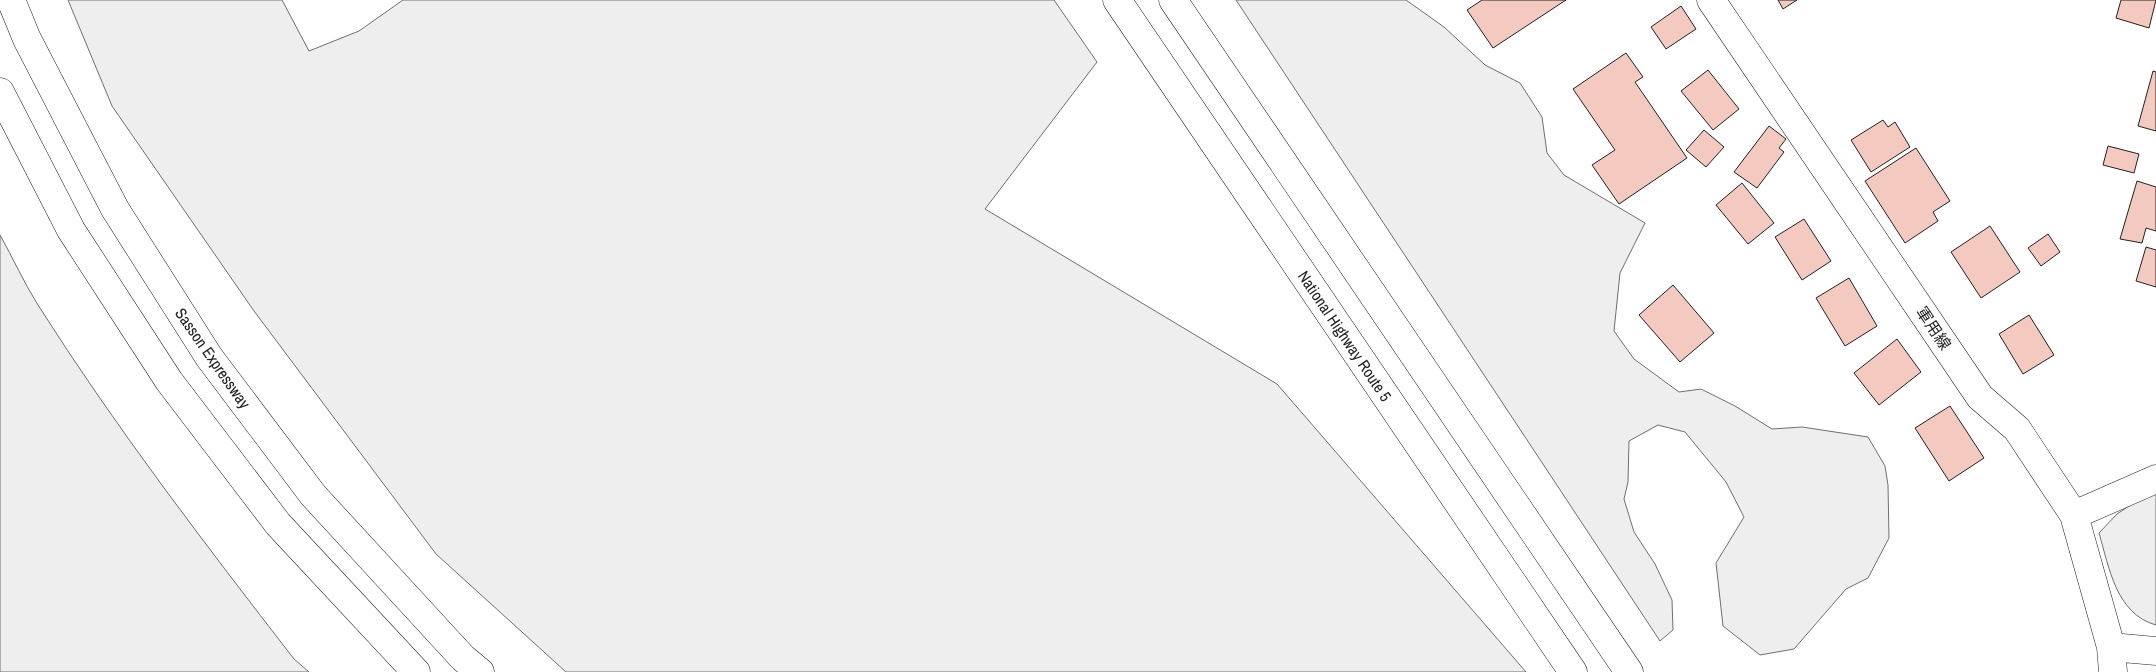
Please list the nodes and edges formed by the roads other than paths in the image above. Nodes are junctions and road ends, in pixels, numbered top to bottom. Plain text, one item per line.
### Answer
1 (11, 0) edge
2 (1117, 0) edge
3 (1173, 0) edge
4 (1711, 0) edge
5 (0, 92) edge
6 (2156, 480) edge
7 (2074, 515) junction
8 (2156, 651) edge
9 (2112, 659) edge
10 (416, 672) edge
11 (480, 672) edge
12 (1573, 672) edge
13 (1629, 672) edge

1 - 11 main road, Sasson Expressway
2 - 12 main road, National Highway Route 5
3 - 13 main road
4 - 7 main road, 軍用線
5 - 10 main road
6 - 7 main road
7 - 9 main road, 軍用線
8 - 9 main road

